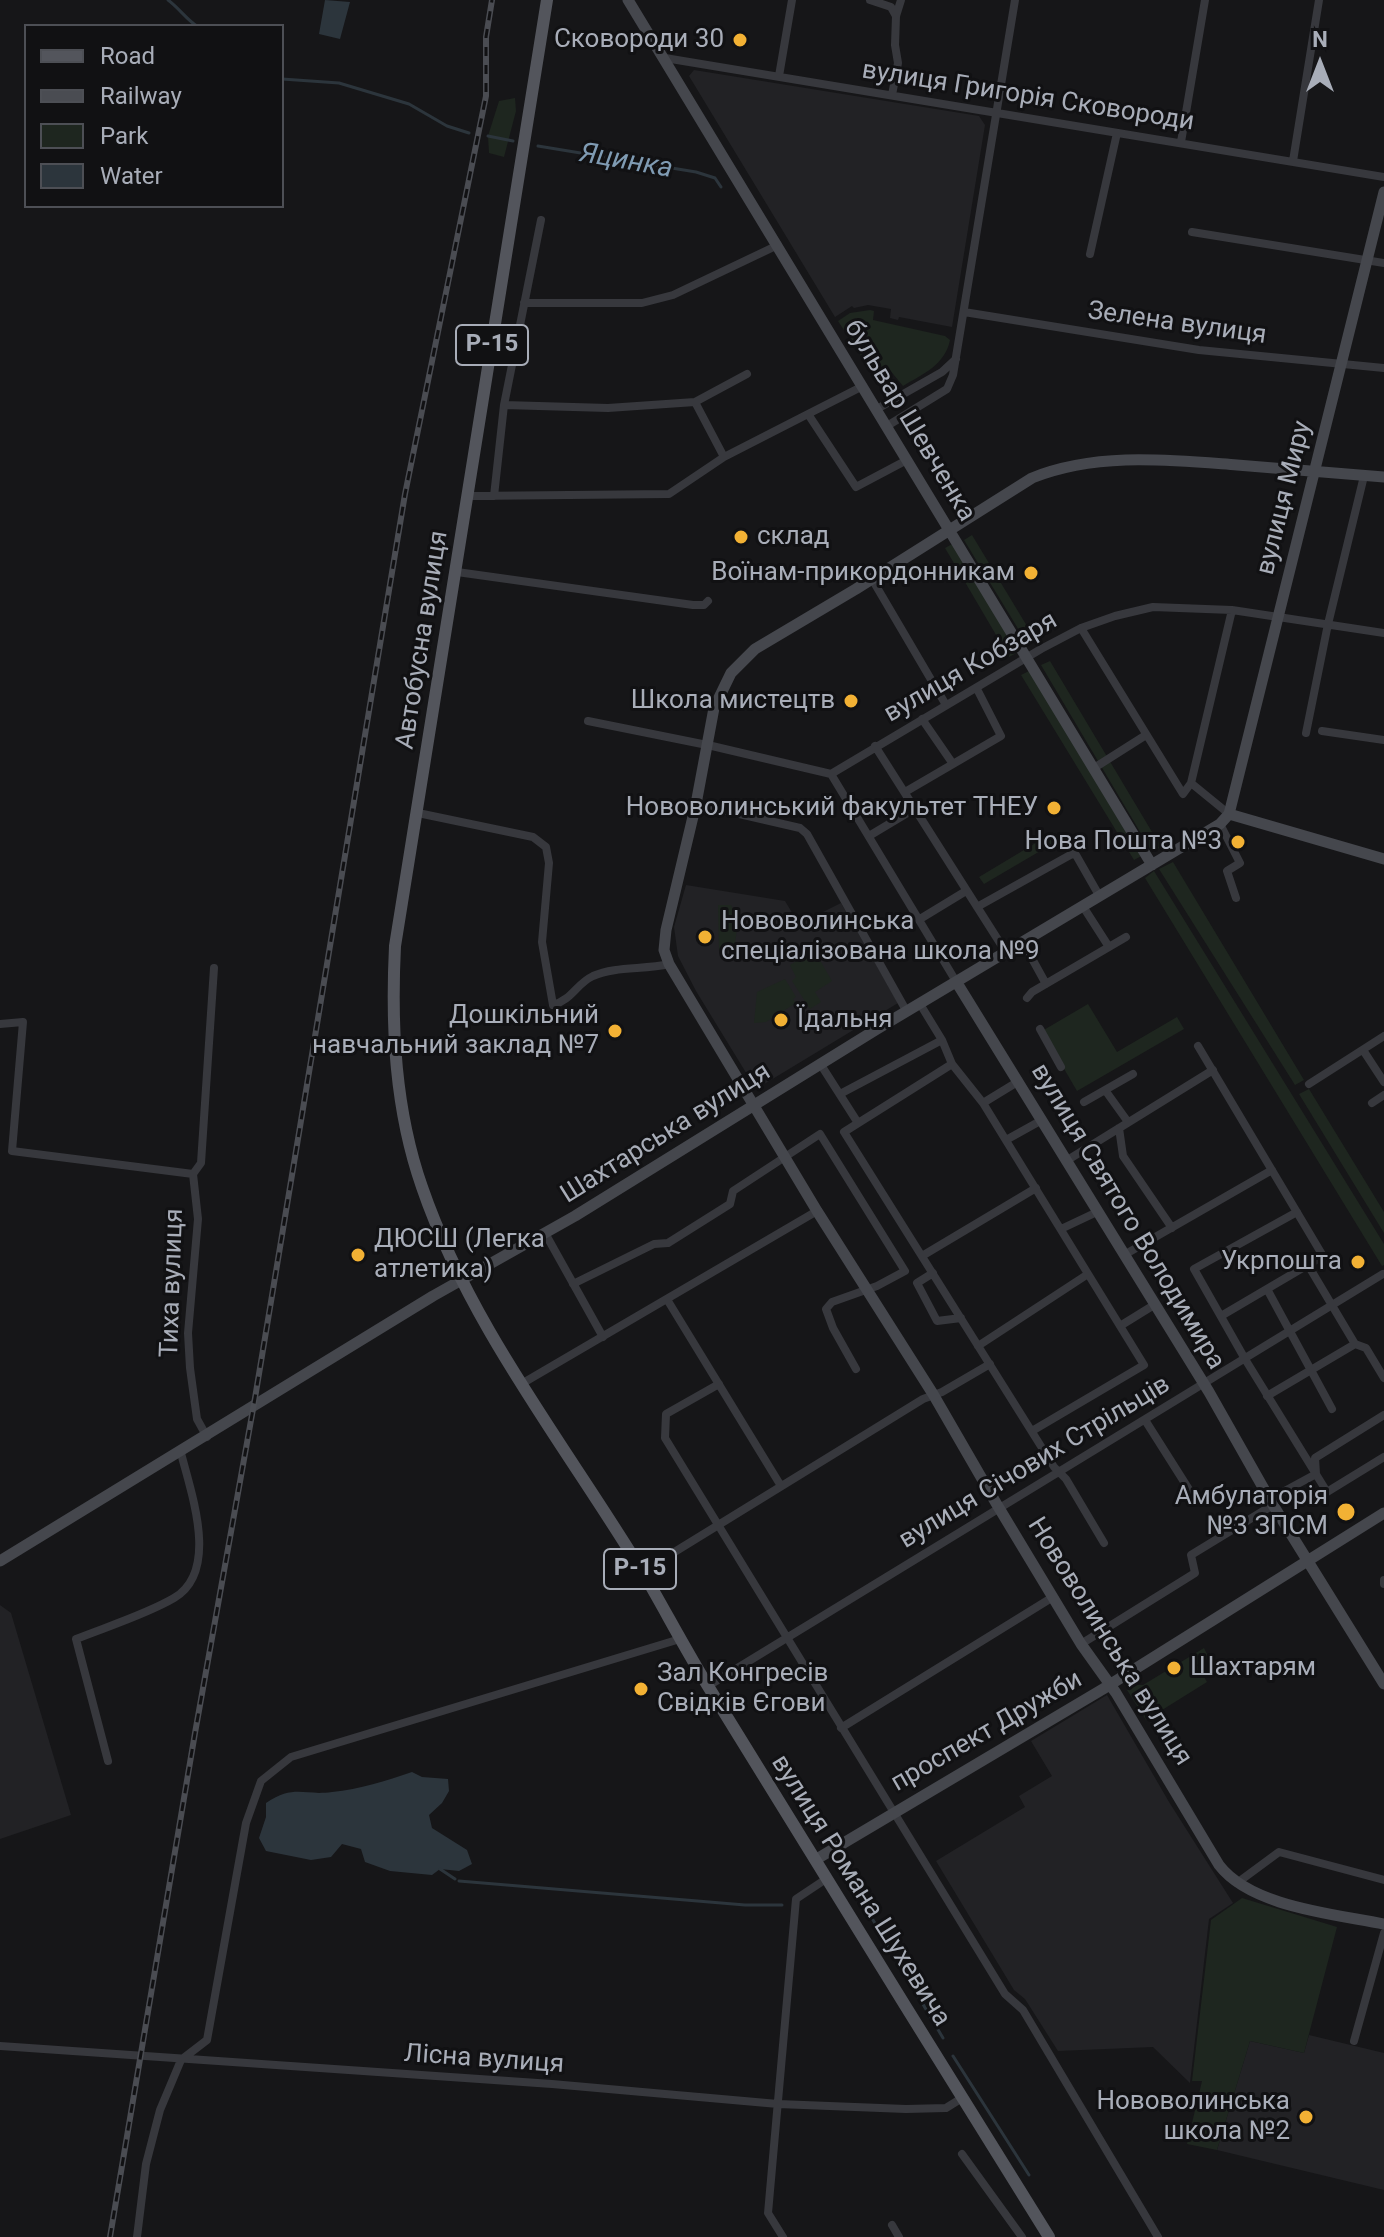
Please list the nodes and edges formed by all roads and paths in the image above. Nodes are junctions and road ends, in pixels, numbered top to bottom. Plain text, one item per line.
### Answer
1 (547, 0) edge
2 (628, 0) edge
3 (792, 0) edge
4 (870, 0) edge
5 (901, 0) edge
6 (1015, 0) edge
7 (1205, 0) edge
8 (1319, 0) edge
9 (891, 4) edge
10 (896, 16) junction
11 (665, 58) junction
12 (779, 76) junction
13 (892, 95) junction
14 (997, 114) junction
15 (1117, 133) junction
16 (1181, 142) junction
17 (1293, 161) junction
18 (1384, 177) edge
19 (1384, 192) edge
20 (541, 220) dead end
21 (1192, 232) dead end
22 (778, 245) junction
23 (1090, 254) dead end
24 (1367, 260) junction
25 (1384, 263) edge
26 (524, 303) junction
27 (964, 312) junction
28 (956, 359) junction
29 (1341, 363) junction
30 (1384, 368) edge
31 (747, 374) dead end
32 (860, 388) junction
33 (695, 402) junction
34 (504, 405) junction
35 (877, 409) junction
36 (808, 414) junction
37 (887, 426) junction
38 (724, 457) junction
39 (907, 460) junction
40 (1314, 471) junction
41 (1364, 476) junction
42 (1384, 477) edge
43 (469, 496) junction
44 (494, 496) junction
45 (951, 530) junction
46 (457, 572) junction
47 (872, 579) junction
48 (708, 601) dead end
49 (1232, 610) junction
50 (1278, 616) junction
51 (1328, 624) junction
52 (1081, 628) junction
53 (1384, 633) edge
54 (1027, 657) junction
55 (977, 689) junction
56 (946, 705) junction
57 (922, 719) junction
58 (588, 721) dead end
59 (1322, 731) dead end
60 (1306, 733) dead end
61 (1146, 735) junction
62 (1384, 740) edge
63 (707, 746) junction
64 (875, 746) junction
65 (953, 764) junction
66 (1094, 768) junction
67 (831, 774) junction
68 (1191, 783) junction
69 (905, 792) junction
70 (696, 804) junction
71 (914, 809) junction
72 (418, 813) junction
73 (1229, 814) junction
74 (1220, 824) junction
75 (869, 836) junction
76 (1384, 859) edge
77 (1152, 865) junction
78 (966, 891) junction
79 (1100, 897) junction
80 (1236, 898) dead end
81 (977, 907) junction
82 (1084, 908) junction
83 (920, 919) junction
84 (1126, 937) dead end
85 (1024, 944) junction
86 (1109, 947) junction
87 (1007, 954) junction
88 (669, 964) junction
89 (214, 968) dead end
90 (957, 983) junction
91 (1046, 984) junction
92 (1027, 998) dead end
93 (920, 1004) junction
94 (907, 1012) junction
95 (0, 1024) edge
96 (1040, 1029) dead end
97 (1384, 1036) edge
98 (942, 1040) junction
99 (1198, 1046) dead end
100 (1363, 1050) junction
101 (952, 1064) junction
102 (821, 1065) junction
103 (1061, 1067) dead end
104 (1213, 1070) junction
105 (1133, 1074) dead end
106 (1019, 1081) junction
107 (1384, 1082) edge
108 (1309, 1084) dead end
109 (1105, 1090) junction
110 (840, 1094) junction
111 (1384, 1095) edge
112 (1084, 1102) dead end
113 (983, 1103) junction
114 (1372, 1103) dead end
115 (754, 1107) junction
116 (1042, 1120) junction
117 (1128, 1122) junction
118 (858, 1123) junction
119 (1119, 1128) junction
120 (1006, 1140) junction
121 (785, 1156) junction
122 (1066, 1161) junction
123 (1272, 1170) junction
124 (193, 1174) junction
125 (1036, 1188) junction
126 (817, 1211) junction
127 (1097, 1212) junction
128 (1297, 1212) junction
129 (1172, 1228) junction
130 (1061, 1229) junction
131 (545, 1233) junction
132 (1124, 1255) junction
133 (922, 1256) junction
134 (1308, 1265) junction
135 (933, 1273) junction
136 (1088, 1274) junction
137 (1383, 1274) edge
138 (461, 1280) junction
139 (573, 1284) junction
140 (1267, 1289) junction
141 (868, 1290) junction
142 (668, 1301) junction
143 (1154, 1305) junction
144 (1333, 1305) junction
145 (1221, 1316) junction
146 (961, 1318) junction
147 (1120, 1326) junction
148 (1289, 1332) junction
149 (603, 1337) junction
150 (1355, 1344) junction
151 (978, 1346) junction
152 (1245, 1359) junction
153 (990, 1364) junction
154 (856, 1369) dead end
155 (1310, 1371) junction
156 (1384, 1378) edge
157 (523, 1383) junction
158 (719, 1384) junction
159 (1203, 1385) junction
160 (933, 1394) junction
161 (1267, 1396) junction
162 (1332, 1409) dead end
163 (1384, 1415) edge
164 (1145, 1420) junction
165 (1032, 1431) junction
166 (207, 1437) junction
167 (181, 1453) junction
168 (1384, 1457) edge
169 (1060, 1472) junction
170 (1316, 1474) junction
171 (781, 1486) junction
172 (1195, 1499) dead end
173 (1272, 1502) junction
174 (999, 1508) junction
175 (1384, 1513) edge
176 (719, 1525) junction
177 (1104, 1543) dead end
178 (1308, 1559) junction
179 (0, 1561) edge
180 (646, 1578) junction
181 (1053, 1597) junction
182 (788, 1638) junction
183 (680, 1639) junction
184 (1081, 1644) junction
185 (1384, 1684) edge
186 (1110, 1685) junction
187 (708, 1686) junction
188 (841, 1728) junction
189 (108, 1761) dead end
190 (893, 1813) junction
191 (815, 1860) junction
192 (826, 1879) junction
193 (1384, 1880) edge
194 (1237, 1883) junction
195 (1384, 1924) edge
196 (1384, 1933) edge
197 (1354, 2041) dead end
198 (0, 2046) edge
199 (181, 2060) junction
200 (962, 2098) junction
201 (778, 2104) junction
202 (962, 2154) dead end
203 (892, 2225) dead end
204 (137, 2237) edge
205 (783, 2237) edge
206 (899, 2237) edge
207 (1022, 2237) edge
208 (1049, 2237) edge
209 (1158, 2237) edge

1 - 43 main road, Автобусна вулиця / Р-15
2 - 11 street, бульвар Шевченка
3 - 12 street
4 - 9 street
5 - 10 street
6 - 14 street
7 - 16 street
8 - 17 street
9 - 10 street
10 - 13 street
11 - 12 street, вулиця Григорія Сковороди
11 - 22 street, бульвар Шевченка
12 - 13 street, вулиця Григорія Сковороди
13 - 14 street, вулиця Григорія Сковороди
14 - 15 street, вулиця Григорія Сковороди
14 - 27 street
15 - 16 street, вулиця Григорія Сковороди
15 - 23 street
16 - 17 street, вулиця Григорія Сковороди
17 - 18 street, вулиця Григорія Сковороди
19 - 24 street, вулиця Миру
20 - 26 street
21 - 24 street
22 - 26 street
22 - 32 street, бульвар Шевченка
24 - 25 street
24 - 29 street, вулиця Миру
26 - 34 street
27 - 28 street
27 - 29 street, Зелена вулиця
28 - 35 street
28 - 37 street
29 - 30 street, Зелена вулиця
29 - 40 street, вулиця Миру
31 - 33 street
32 - 35 street, бульвар Шевченка
32 - 36 street
33 - 34 street
33 - 38 street
34 - 44 street
35 - 37 street, бульвар Шевченка
36 - 38 street
36 - 39 street
37 - 39 street, бульвар Шевченка
38 - 44 street
39 - 45 street, бульвар Шевченка
40 - 41 street, Нововолинська вулиця
40 - 45 street, Нововолинська вулиця
40 - 50 street, вулиця Миру
41 - 42 street, Нововолинська вулиця
41 - 51 street
43 - 44 street
43 - 46 main road, Автобусна вулиця / Р-15
45 - 47 street, Нововолинська вулиця
45 - 54 street, бульвар Шевченка
46 - 48 street
46 - 72 main road, Автобусна вулиця / Р-15
47 - 56 street
47 - 63 street, Нововолинська вулиця
49 - 50 street, вулиця Кобзаря
49 - 52 street, вулиця Кобзаря
49 - 68 street
50 - 51 street, вулиця Кобзаря
50 - 73 street, вулиця Миру
51 - 53 street, вулиця Кобзаря
51 - 60 street
52 - 54 street, вулиця Кобзаря
52 - 61 street
54 - 55 street, вулиця Кобзаря
54 - 66 street, бульвар Шевченка
55 - 56 street, вулиця Кобзаря
55 - 65 street
56 - 57 street, вулиця Кобзаря
57 - 64 street, вулиця Кобзаря
57 - 65 street
58 - 63 street
59 - 62 street
61 - 66 street
61 - 68 street
63 - 67 street
63 - 70 street, Нововолинська вулиця
64 - 67 street, вулиця Кобзаря
64 - 69 street
65 - 69 street
66 - 77 street, бульвар Шевченка
67 - 75 street, вулиця Святого Володимира
68 - 73 street
69 - 71 street
70 - 88 street, Нововолинська вулиця
70 - 94 street
71 - 75 street
71 - 78 street
72 - 88 street
72 - 138 main road, Автобусна вулиця / Р-15
73 - 74 street, Шахтарська вулиця
73 - 76 street
74 - 77 street, Шахтарська вулиця
74 - 80 street
75 - 83 street, вулиця Святого Володимира
77 - 79 street, Шахтарська вулиця
78 - 81 street
78 - 83 street
79 - 81 street
79 - 82 street, Шахтарська вулиця
81 - 87 street
82 - 85 street, Шахтарська вулиця
82 - 86 street
83 - 90 street, вулиця Святого Володимира
84 - 86 street
85 - 87 street, Шахтарська вулиця
85 - 91 street
86 - 91 street
87 - 90 street, Шахтарська вулиця
88 - 115 street, Нововолинська вулиця
89 - 124 street
90 - 93 street, Шахтарська вулиця
90 - 106 street, вулиця Святого Володимира
91 - 92 street
93 - 94 street, Шахтарська вулиця
93 - 98 street
94 - 102 street, Шахтарська вулиця
95 - 124 street, Тиха вулиця
96 - 103 street
97 - 100 street
98 - 101 street
98 - 110 street
99 - 104 street
100 - 107 street
100 - 108 street
101 - 113 street
101 - 118 street
102 - 110 street
102 - 115 street, Шахтарська вулиця
104 - 117 street
104 - 123 street
105 - 109 street
106 - 113 street
106 - 116 street, вулиця Святого Володимира
109 - 112 street
109 - 117 street
110 - 118 street
111 - 114 street
113 - 120 street
115 - 121 street, Нововолинська вулиця
115 - 131 street, Шахтарська вулиця
116 - 120 street
116 - 122 street, вулиця Святого Володимира
117 - 119 street
118 - 133 street
119 - 122 street
119 - 129 street
120 - 125 street
121 - 126 street, Нововолинська вулиця
121 - 139 street
121 - 141 street
122 - 127 street, вулиця Святого Володимира
123 - 128 street
123 - 129 street
124 - 166 street, Тиха вулиця
125 - 130 street
125 - 133 street
126 - 141 street, Нововолинська вулиця
126 - 142 street
127 - 130 street
127 - 132 street, вулиця Святого Володимира
128 - 134 street
128 - 145 street
129 - 132 street
130 - 136 street
131 - 138 street, Шахтарська вулиця
131 - 139 street
132 - 143 street, вулиця Святого Володимира
133 - 135 street
134 - 140 street
134 - 144 street
135 - 146 street
135 - 146 street
136 - 147 street
136 - 151 street
137 - 144 street, вулиця Січових Стрільців
138 - 157 main road, вулиця Романа Шухевича / Р-15
138 - 166 street, Шахтарська вулиця
139 - 149 street
140 - 145 street
140 - 148 street
141 - 154 street
141 - 160 street, Нововолинська вулиця
142 - 149 street
142 - 158 street
143 - 147 street
143 - 159 street, вулиця Святого Володимира
144 - 148 street, вулиця Січових Стрільців
144 - 150 street
145 - 152 street
146 - 151 street
147 - 165 street
148 - 152 street, вулиця Січових Стрільців
148 - 155 street
149 - 157 street
150 - 155 street
150 - 156 street
151 - 153 street
152 - 159 street, вулиця Січових Стрільців
152 - 161 street
153 - 160 street
153 - 165 street
155 - 161 street
155 - 162 street
157 - 180 main road, вулиця Романа Шухевича / Р-15
158 - 171 street
158 - 176 street
159 - 164 street, вулиця Січових Стрільців
159 - 173 street, вулиця Святого Володимира
160 - 171 street
160 - 174 street, Нововолинська вулиця
161 - 170 street
163 - 170 street
164 - 169 street, вулиця Січових Стрільців
164 - 172 street
165 - 169 street
166 - 167 street, Шахтарська вулиця
167 - 179 street, Шахтарська вулиця
167 - 189 street
168 - 170 street
169 - 174 street, вулиця Січових Стрільців
169 - 177 street
170 - 173 street
171 - 176 street
173 - 178 street, вулиця Святого Володимира
173 - 184 street
174 - 181 street, Нововолинська вулиця
174 - 182 street, вулиця Січових Стрільців
175 - 178 street, проспект Дружби
176 - 180 street
176 - 182 street
178 - 185 street, вулиця Святого Володимира
178 - 186 street, проспект Дружби
180 - 183 main road, вулиця Романа Шухевича / Р-15
181 - 184 street, Нововолинська вулиця
181 - 188 street
182 - 187 street, вулиця Січових Стрільців
182 - 188 street
183 - 187 main road, вулиця Романа Шухевича / Р-15
183 - 199 street
184 - 186 street, Нововолинська вулиця
186 - 190 street, проспект Дружби
186 - 194 street, Нововолинська вулиця
187 - 191 main road, вулиця Романа Шухевича / Р-15
188 - 190 street
190 - 191 street, проспект Дружби
190 - 209 street
191 - 192 main road, вулиця Романа Шухевича / Р-15
192 - 200 main road, вулиця Романа Шухевича / Р-15
192 - 201 street
193 - 194 street
194 - 195 street, Нововолинська вулиця
196 - 197 street
198 - 199 street, Лісна вулиця
199 - 201 street, Лісна вулиця
199 - 204 street
200 - 201 street, Лісна вулиця
200 - 208 main road, вулиця Романа Шухевича / Р-15
201 - 205 street
202 - 207 street
203 - 206 street

